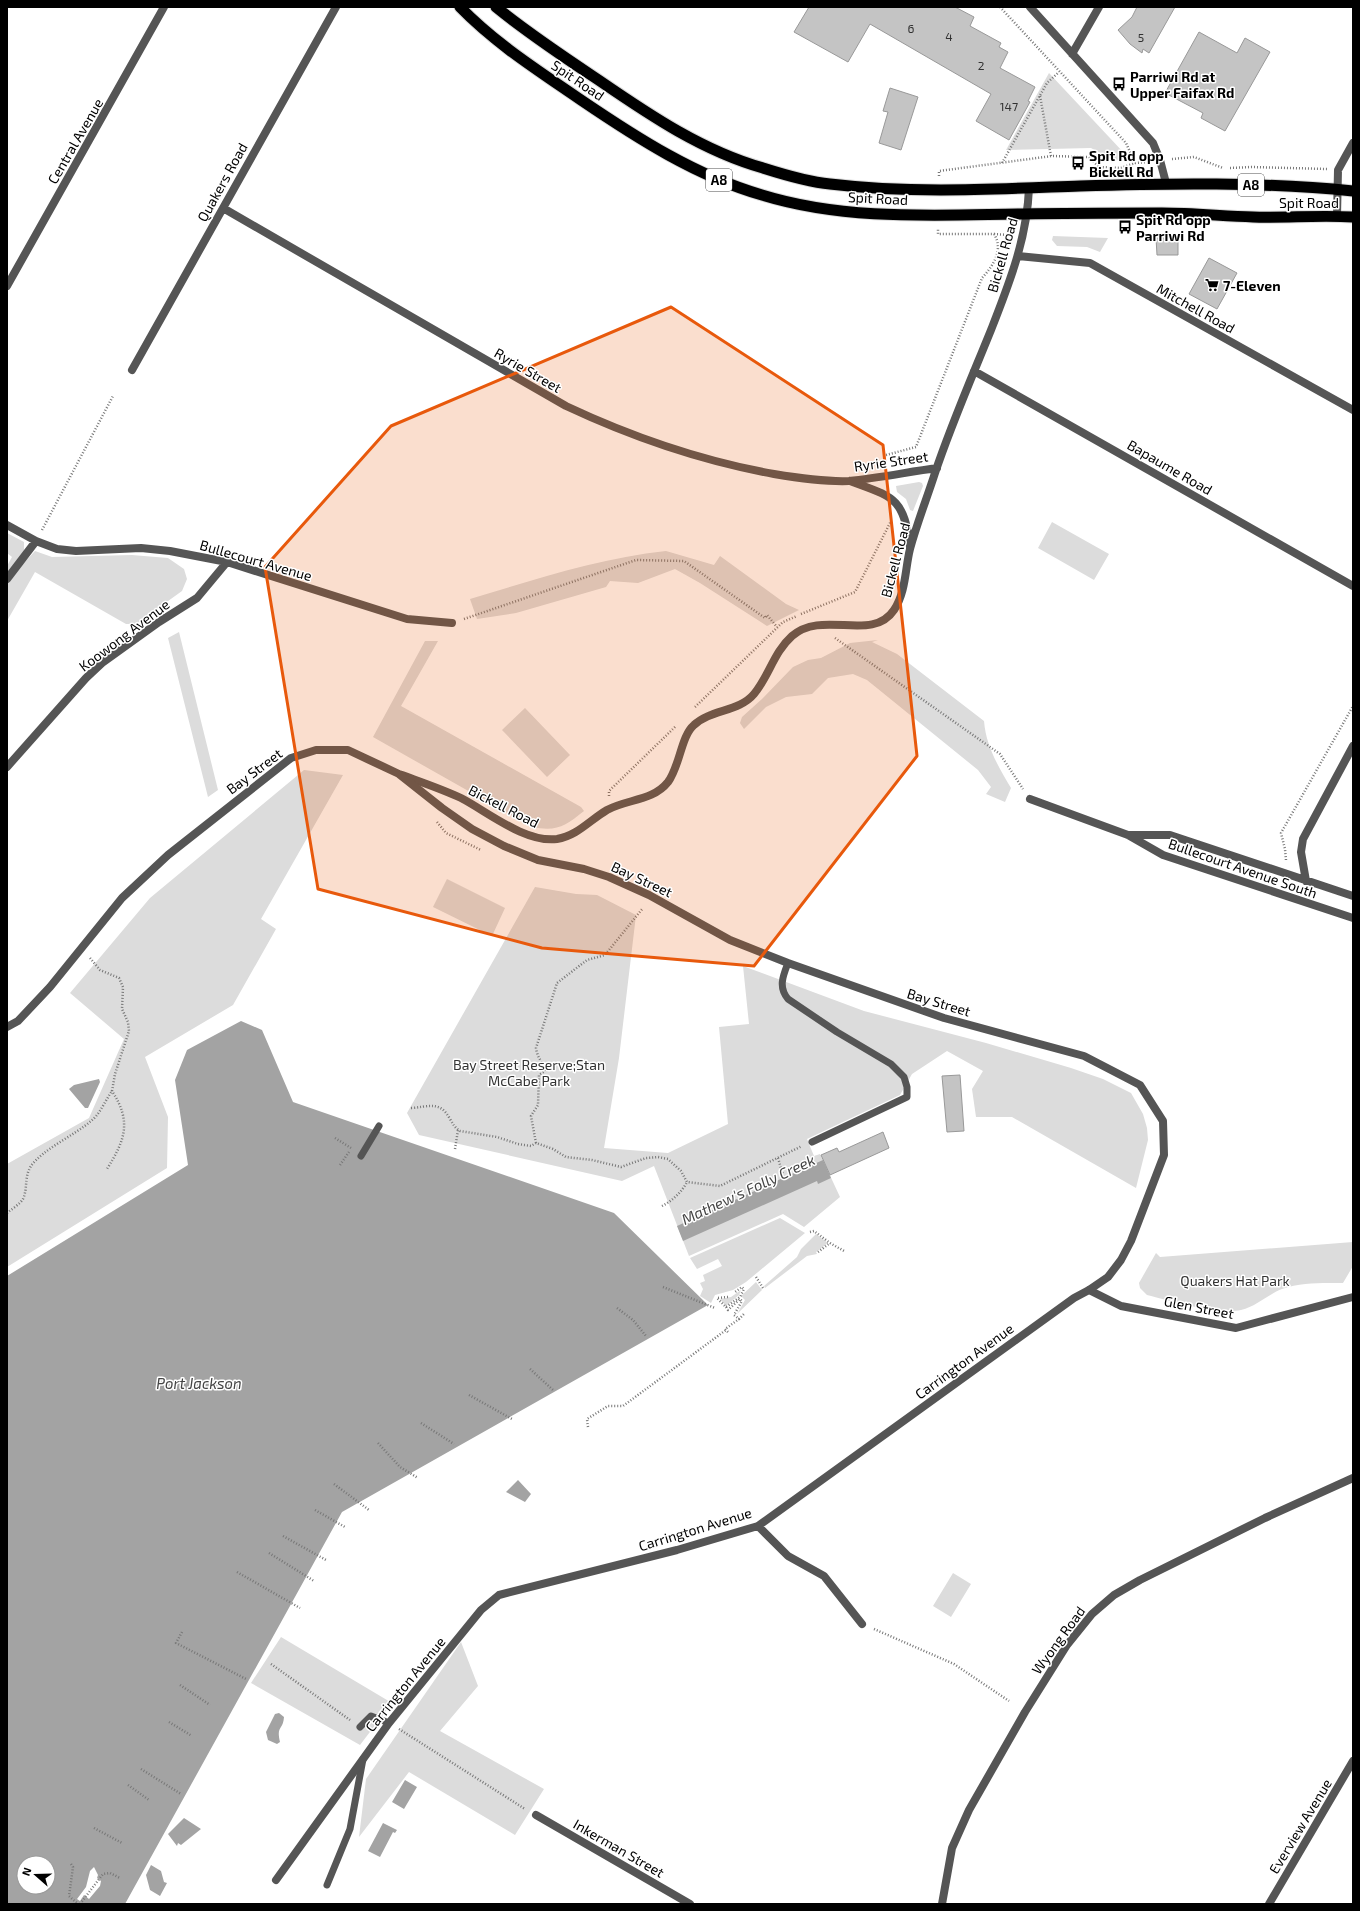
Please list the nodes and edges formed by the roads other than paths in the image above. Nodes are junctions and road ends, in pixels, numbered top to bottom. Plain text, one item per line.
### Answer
1 (164, 7) edge
2 (336, 7) edge
3 (460, 7) edge
4 (496, 7) edge
5 (1030, 7) edge
6 (1099, 7) edge
7 (1072, 54) junction
8 (1353, 143) edge
9 (1166, 183) junction
10 (1029, 188) junction
11 (1336, 189) junction
12 (1353, 191) edge
13 (223, 208) junction
14 (1028, 214) junction
15 (1337, 216) junction
16 (1353, 218) edge
17 (1018, 256) junction
18 (7, 286) edge
19 (132, 370) dead end
20 (974, 371) junction
21 (1353, 410) edge
22 (937, 468) junction
23 (849, 481) junction
24 (7, 525) edge
25 (36, 541) junction
26 (910, 550) junction
27 (227, 562) junction
28 (7, 579) edge
29 (1353, 586) edge
30 (452, 623) road end
31 (1353, 746) edge
32 (7, 767) edge
33 (399, 774) junction
34 (1030, 799) road end
35 (1128, 835) junction
36 (1306, 880) junction
37 (1353, 896) edge
38 (1353, 918) edge
39 (788, 963) junction
40 (7, 1028) edge
41 (379, 1126) dead end
42 (812, 1142) dead end
43 (361, 1156) dead end
44 (1089, 1290) junction
45 (1353, 1297) edge
46 (1353, 1478) edge
47 (758, 1526) junction
48 (862, 1624) road end
49 (389, 1723) junction
50 (360, 1728) road end
51 (364, 1757) junction
52 (1353, 1761) edge
53 (536, 1815) road end
54 (276, 1880) dead end
55 (327, 1885) dead end
56 (690, 1904) edge
57 (942, 1904) edge
58 (1269, 1904) edge

1 - 18 street, Central Avenue
2 - 13 street, Quakers Road
3 - 14 highway, Spit Road / A8
4 - 10 highway, Spit Road / A8
5 - 7 street
6 - 7 street
7 - 9 street
8 - 11 street
9 - 10 highway, Spit Road / A8
9 - 11 highway, Spit Road / A8
10 - 14 street, Bickell Road
11 - 12 highway, Spit Road / A8
11 - 15 street
13 - 19 street, Quakers Road
13 - 23 street, Ryrie Street
14 - 15 highway, Spit Road / A8
14 - 17 street, Bickell Road
15 - 16 highway, Spit Road / A8
17 - 20 street, Bickell Road
17 - 21 street, Mitchell Road
20 - 22 street, Bickell Road
20 - 29 street, Bapaume Road
22 - 23 street, Ryrie Street
22 - 26 street, Bickell Road
23 - 26 street, Ryrie Street
24 - 25 street, Bullecourt Avenue
25 - 27 street, Bullecourt Avenue
25 - 28 street
26 - 33 street, Bickell Road
27 - 30 street, Bullecourt Avenue
27 - 32 street, Koowong Avenue
31 - 36 street
33 - 39 street, Bay Street
33 - 40 street, Bay Street
34 - 35 street, Bullecourt Avenue South
35 - 36 street, Bullecourt Avenue South
35 - 38 street, Bullecourt Avenue South
36 - 37 street, Bullecourt Avenue South
39 - 42 lane
39 - 44 street, Bay Street
41 - 43 lane
44 - 45 street, Glen Street
44 - 47 street, Carrington Avenue
46 - 57 street, Wyong Road
47 - 48 street
47 - 49 street, Carrington Avenue
49 - 50 lane
49 - 51 street, Carrington Avenue
51 - 54 street, Carrington Avenue
51 - 55 lane, Carrington Avenue
52 - 58 street, Everview Avenue
53 - 56 street, Inkerman Street

